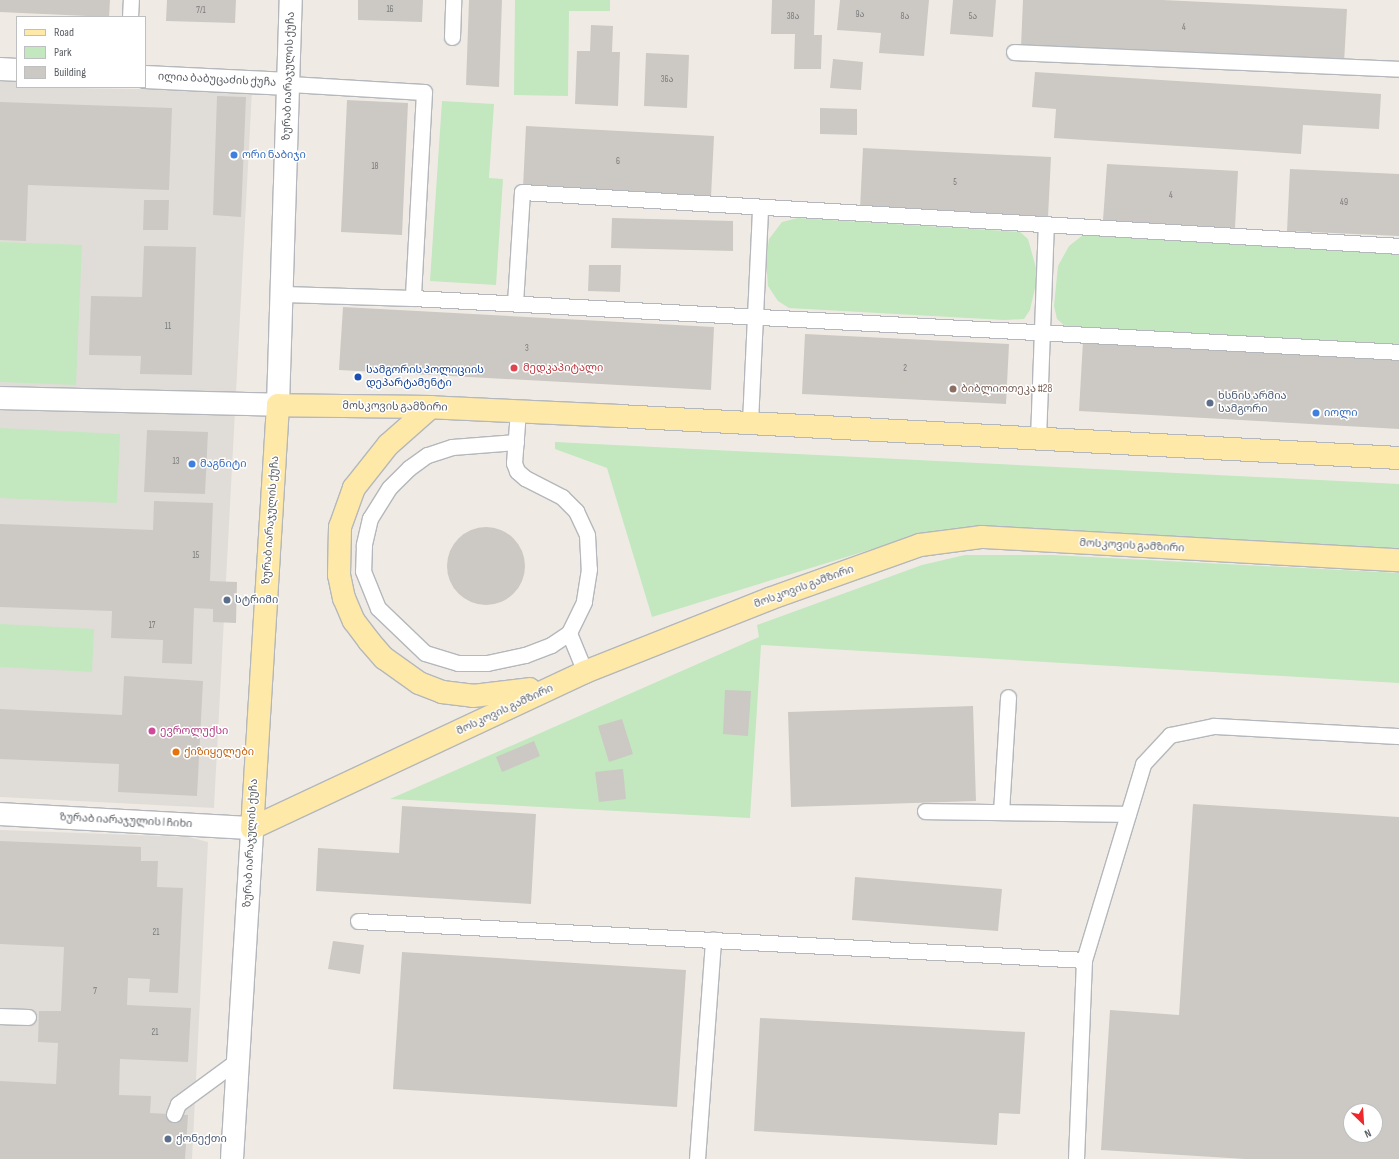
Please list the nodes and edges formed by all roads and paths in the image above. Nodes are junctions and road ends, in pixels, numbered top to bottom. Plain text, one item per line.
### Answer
1 (131, 0) edge
2 (291, 0) edge
3 (453, 0) edge
4 (130, 16) edge
5 (452, 37) dead end
6 (1014, 52) dead end
7 (0, 69) edge
8 (1399, 69) edge
9 (16, 70) edge
10 (146, 77) edge
11 (289, 84) junction
12 (760, 207) junction
13 (1046, 224) junction
14 (1399, 246) edge
15 (283, 294) junction
16 (414, 298) junction
17 (515, 303) junction
18 (755, 316) junction
19 (1043, 332) junction
20 (1399, 352) edge
21 (0, 398) edge
22 (278, 405) junction
23 (431, 407) junction
24 (518, 411) junction
25 (750, 422) junction
26 (1038, 439) junction
27 (516, 442) junction
28 (1399, 458) edge
29 (1399, 560) edge
30 (568, 633) junction
31 (585, 672) junction
32 (558, 684) junction
33 (1008, 697) dead end
34 (1399, 736) edge
35 (924, 811) dead end
36 (1001, 812) junction
37 (0, 814) edge
38 (1128, 814) junction
39 (252, 828) junction
40 (358, 921) dead end
41 (713, 940) junction
42 (1084, 960) junction
43 (0, 1016) edge
44 (28, 1017) dead end
45 (238, 1060) junction
46 (174, 1114) dead end
47 (232, 1159) edge
48 (697, 1159) edge
49 (1076, 1159) edge

1 - 4 lane
2 - 11 main road, ზურაბ იარაჯულის ქუჩა
3 - 5 lane
6 - 8 lane
7 - 9 main road
10 - 11 main road, ილია ბაბუცაძის ქუჩა
11 - 15 main road, ზურაბ იარაჯულის ქუჩა
11 - 16 lane
12 - 13 lane
12 - 17 lane
12 - 18 lane
13 - 14 lane
13 - 19 lane
15 - 16 lane
15 - 22 main road, ზურაბ იარაჯულის ქუჩა
16 - 17 lane
17 - 18 lane
18 - 19 lane
18 - 25 lane
19 - 20 lane
19 - 26 lane
21 - 22 main road
22 - 23 main road, მოსკოვის გამზირი
22 - 39 main road, ზურაბ იარაჯულის ქუჩა
23 - 24 main road, მოსკოვის გამზირი
23 - 32 main road
24 - 25 main road, მოსკოვის გამზირი
24 - 27 lane
25 - 26 main road, მოსკოვის გამზირი
26 - 28 main road, მოსკოვის გამზირი
27 - 30 lane
27 - 30 lane
29 - 31 main road, მოსკოვის გამზირი
30 - 31 lane
31 - 32 main road, მოსკოვის გამზირი
32 - 39 main road, მოსკოვის გამზირი
33 - 36 lane
34 - 38 lane
35 - 36 lane
36 - 38 lane
37 - 39 main road, ზურაბ იარაჯულის I ჩიხი
38 - 42 lane
39 - 45 main road, ზურაბ იარაჯულის ქუჩა
40 - 41 lane
41 - 42 lane
41 - 48 lane
42 - 49 lane
43 - 44 lane
45 - 46 lane
45 - 47 main road, ზურაბ იარაჯულის ქუჩა

